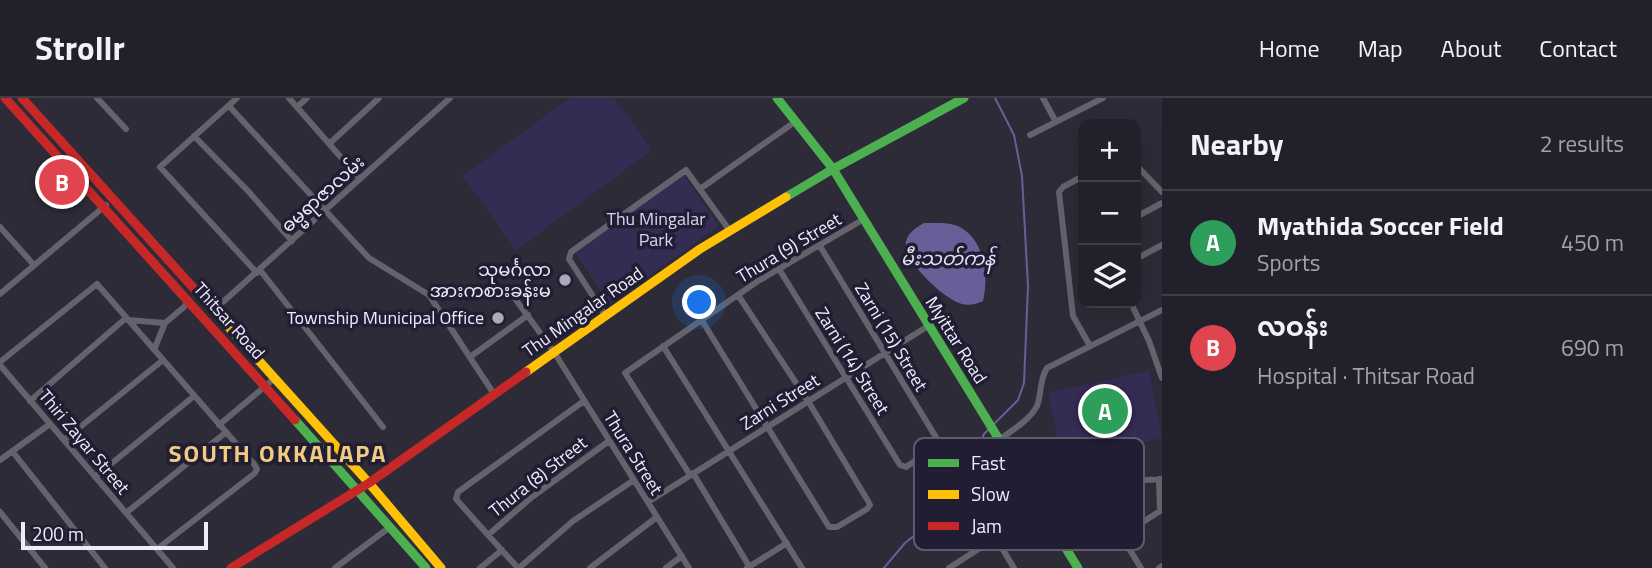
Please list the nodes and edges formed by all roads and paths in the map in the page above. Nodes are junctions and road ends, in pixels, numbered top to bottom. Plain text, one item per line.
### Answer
1 (22, 98) edge
2 (97, 98) edge
3 (237, 98) edge
4 (289, 98) edge
5 (307, 98) edge
6 (379, 98) edge
7 (450, 98) edge
8 (777, 98) edge
9 (964, 98) edge
10 (1043, 98) edge
11 (1102, 98) edge
12 (3, 99) edge
13 (229, 106) junction
14 (297, 107) junction
15 (796, 121) junction
16 (1056, 122) junction
17 (126, 129) dead end
18 (1030, 135) dead end
19 (194, 136) junction
20 (329, 144) junction
21 (833, 169) junction
22 (1141, 169) edge
23 (360, 179) junction
24 (1078, 179) edge
25 (700, 188) junction
26 (1162, 192) edge
27 (113, 198) junction
28 (1162, 203) edge
29 (104, 207) junction
30 (326, 210) junction
31 (1141, 214) edge
32 (864, 219) junction
33 (1, 229) edge
34 (730, 231) junction
35 (292, 241) junction
36 (1162, 245) edge
37 (820, 246) junction
38 (1141, 256) edge
39 (34, 265) junction
40 (779, 269) junction
41 (258, 272) junction
42 (509, 289) dead end
43 (0, 295) edge
44 (738, 295) junction
45 (188, 300) junction
46 (1134, 308) edge
47 (214, 310) junction
48 (1162, 310) edge
49 (528, 315) junction
50 (605, 315) junction
51 (127, 319) junction
52 (701, 320) junction
53 (1140, 321) junction
54 (165, 323) junction
55 (928, 326) junction
56 (663, 346) junction
57 (1090, 346) junction
58 (154, 350) junction
59 (554, 352) junction
60 (884, 353) junction
61 (470, 357) junction
62 (163, 360) junction
63 (0, 364) edge
64 (845, 377) junction
65 (1162, 377) edge
66 (275, 378) junction
67 (265, 385) junction
68 (494, 394) junction
69 (194, 396) junction
70 (30, 401) junction
71 (584, 401) junction
72 (808, 401) junction
73 (50, 424) junction
74 (219, 425) junction
75 (768, 426) junction
76 (383, 427) dead end
77 (225, 433) junction
78 (935, 438) edge
79 (998, 438) edge
80 (1002, 438) edge
81 (64, 440) junction
82 (609, 441) junction
83 (729, 450) junction
84 (12, 451) junction
85 (0, 460) edge
86 (914, 460) edge
87 (903, 467) joint
88 (691, 474) junction
89 (95, 477) junction
90 (1160, 479) edge
91 (634, 480) junction
92 (369, 483) junction
93 (358, 490) junction
94 (648, 502) junction
95 (0, 512) edge
96 (126, 513) junction
97 (657, 517) junction
98 (1144, 521) edge
99 (390, 527) junction
100 (488, 535) junction
101 (787, 543) junction
102 (157, 549) junction
103 (502, 550) junction
104 (977, 550) edge
105 (1003, 550) edge
106 (1067, 550) edge
107 (1130, 550) edge
108 (682, 556) junction
109 (347, 560) junction
110 (748, 567) edge
111 (45, 568) edge
112 (105, 568) edge
113 (173, 568) edge
114 (231, 568) edge
115 (335, 568) edge
116 (354, 568) edge
117 (426, 568) edge
118 (441, 568) edge
119 (480, 568) edge
120 (518, 568) edge
121 (590, 568) edge
122 (666, 568) edge
123 (689, 568) edge
124 (802, 568) edge
125 (949, 568) edge
126 (1014, 568) edge
127 (1078, 568) edge
128 (1141, 568) edge

1 - 27 main road, Thitsar Road
2 - 17 street
3 - 13 street
4 - 14 street
5 - 14 street
6 - 20 street
7 - 23 street, ဓမ္မရာဇာလမ်း
8 - 15 main road, Myittar Road
9 - 21 main road, Thu Mingalar Road
10 - 16 street
11 - 16 street
12 - 29 main road, Thitsar Road
13 - 19 street
13 - 30 street
14 - 20 street
15 - 21 main road, Myittar Road
15 - 25 street
16 - 18 street
19 - 35 street
19 - 41 street
20 - 23 street
21 - 32 main road, Myittar Road
21 - 34 main road, Thu Mingalar Road
22 - 26 street
23 - 30 street, ဓမ္မရာဇာလမ်း
24 - 57 street
25 - 34 street
25 - 50 street
27 - 29 street
27 - 47 main road, Thitsar Road
28 - 31 street
29 - 39 street
29 - 45 main road, Thitsar Road
30 - 35 street, ဓမ္မရာဇာလမ်း
30 - 61 street
32 - 37 street, Thura (9) Street
32 - 55 main road, Myittar Road
33 - 39 street
34 - 50 main road, Thu Mingalar Road
35 - 41 street, ဓမ္မရာဇာလမ်း
36 - 38 street
37 - 40 street, Thura (9) Street
37 - 60 street, Zarni (15) Street
39 - 43 street
40 - 44 street, Thura (9) Street
40 - 64 street, Zarni (14) Street
41 - 47 street, ဓမ္မရာဇာလမ်း
41 - 76 street
42 - 49 street, Thura Street
44 - 52 street, Thura (9) Street
44 - 72 street
45 - 54 street
45 - 67 main road, Thitsar Road
46 - 53 street
47 - 66 main road, Thitsar Road
48 - 53 street
49 - 59 street, Thura Street
49 - 61 street
50 - 59 main road, Thu Mingalar Road
51 - 54 street
51 - 58 street
51 - 63 street
51 - 70 street
52 - 56 street, Thura (9) Street
52 - 75 street
53 - 57 street
53 - 65 street
54 - 58 street
55 - 60 street, Zarni Street
55 - 79 main road, Myittar Road
56 - 83 street
56 - 88 street, Thura (9) Street
57 - 80 street
58 - 62 street
59 - 68 main road, Thu Mingalar Road
59 - 71 street, Thura Street
60 - 64 street, Zarni Street
60 - 78 street, Zarni (15) Street
61 - 68 street
62 - 69 street
62 - 81 street
63 - 70 street, Thiri Zayar Street
64 - 72 street, Zarni Street
64 - 87 street, Zarni (14) Street
66 - 67 street
66 - 92 main road, Thitsar Road
67 - 74 street
67 - 93 main road, Thitsar Road
68 - 92 main road, Thu Mingalar Road
69 - 74 street
69 - 89 street
70 - 73 street, Thiri Zayar Street
71 - 82 street, Thura Street
71 - 100 street
72 - 75 street, Zarni Street
72 - 75 street
73 - 81 street, Thiri Zayar Street
73 - 84 street
74 - 77 street
75 - 83 street, Zarni Street
77 - 96 street
77 - 102 street
81 - 89 street, Thiri Zayar Street
82 - 91 street, Thura Street
82 - 100 street, Thura (8) Street
83 - 88 street, Zarni Street
83 - 101 street
84 - 85 street
84 - 112 street
86 - 87 street, Zarni (15) Street
88 - 94 street, Zarni Street
88 - 110 street
89 - 96 street, Thiri Zayar Street
90 - 98 street
91 - 94 street, Thura Street
91 - 120 street
92 - 93 main road, Thu Mingalar Road
92 - 118 main road, Thitsar Road
93 - 99 main road, Thitsar Road
93 - 114 main road, Thu Mingalar Road
94 - 97 street, Thura Street
95 - 111 street
96 - 102 street, Thiri Zayar Street
97 - 108 street, Thura Street
97 - 121 street
99 - 109 street
99 - 117 main road, Thitsar Road
100 - 103 street, Thura (8) Street
101 - 110 street
101 - 124 street
102 - 113 street, Thiri Zayar Street
103 - 119 street
103 - 120 street, Thura (8) Street
104 - 125 street
105 - 126 street
106 - 127 main road, Myittar Road
107 - 128 street
108 - 122 street
108 - 123 street, Thura Street
109 - 115 street
109 - 116 street

